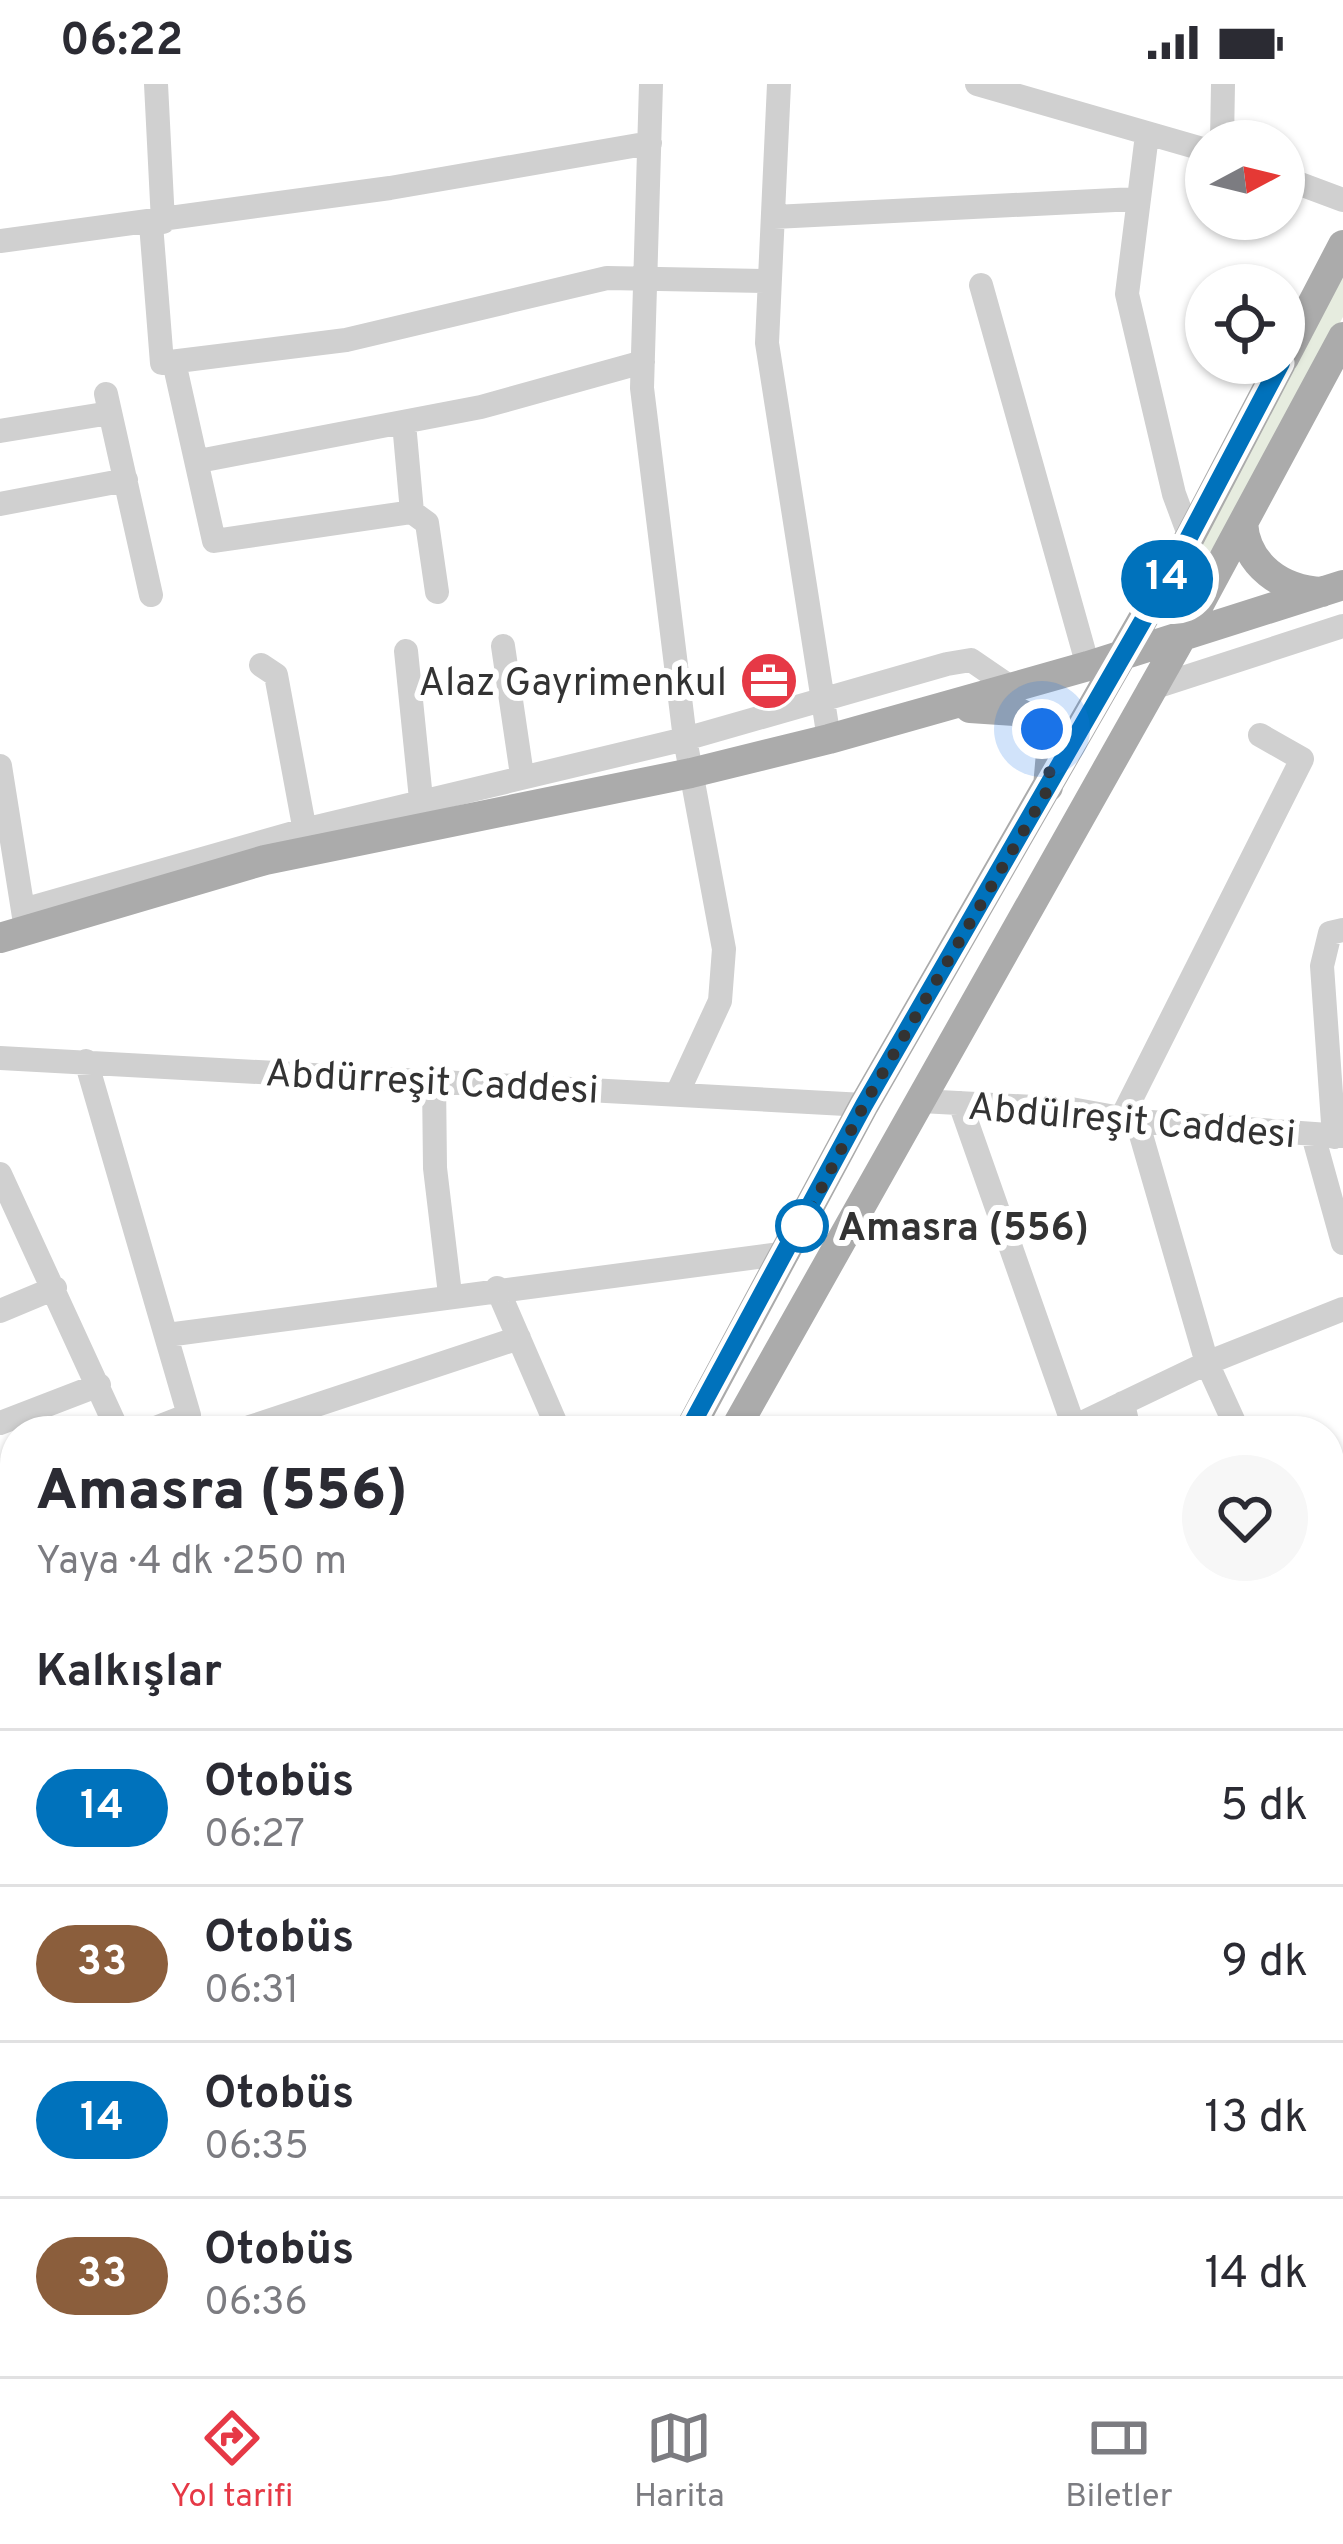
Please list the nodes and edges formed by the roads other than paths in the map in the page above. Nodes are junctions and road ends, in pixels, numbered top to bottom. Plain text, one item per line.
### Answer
1 (157, 84) edge
2 (651, 84) edge
3 (779, 84) edge
4 (977, 84) edge
5 (1067, 84) edge
6 (1223, 84) edge
7 (1066, 110) junction
8 (1222, 120) edge
9 (1147, 135) junction
10 (650, 143) junction
11 (1185, 145) edge
12 (1305, 186) edge
13 (1135, 200) junction
14 (1343, 200) edge
15 (774, 217) junction
16 (157, 223) junction
17 (0, 241) edge
18 (1343, 244) edge
19 (646, 280) junction
20 (766, 281) junction
21 (981, 286) dead end
22 (1305, 317) edge
23 (1343, 337) edge
24 (175, 362) junction
25 (643, 362) junction
26 (1270, 384) edge
27 (404, 423) junction
28 (0, 431) edge
29 (200, 461) junction
30 (126, 480) junction
31 (0, 503) edge
32 (412, 512) junction
33 (1243, 524) junction
34 (1190, 537) junction
35 (1333, 589) edge
36 (437, 592) dead end
37 (152, 595) dead end
38 (1343, 626) edge
39 (1180, 638) junction
40 (503, 646) dead end
41 (406, 651) dead end
42 (1124, 655) junction
43 (261, 665) dead end
44 (1088, 666) junction
45 (1012, 688) junction
46 (1150, 689) junction
47 (822, 701) junction
48 (946, 706) junction
49 (1260, 735) dead end
50 (829, 739) junction
51 (685, 740) junction
52 (0, 766) edge
53 (691, 773) junction
54 (522, 775) junction
55 (1048, 789) junction
56 (421, 799) junction
57 (306, 840) junction
58 (16, 926) edge
59 (1343, 930) edge
60 (0, 1058) edge
61 (86, 1061) junction
62 (434, 1081) junction
63 (677, 1094) junction
64 (921, 1101) junction
65 (960, 1103) junction
66 (864, 1105) junction
67 (1129, 1120) junction
68 (1330, 1136) edge
69 (0, 1174) edge
70 (1343, 1243) edge
71 (788, 1252) junction
72 (55, 1288) junction
73 (497, 1288) junction
74 (450, 1294) junction
75 (1343, 1309) edge
76 (0, 1311) edge
77 (166, 1335) junction
78 (519, 1338) junction
79 (1207, 1364) junction
80 (99, 1385) junction
81 (1123, 1403) junction
82 (18, 1416) edge
83 (112, 1416) edge
84 (186, 1416) edge
85 (283, 1416) edge
86 (553, 1416) edge
87 (696, 1416) edge
88 (742, 1416) edge
89 (1065, 1416) edge
90 (1096, 1416) edge
91 (1126, 1416) edge
92 (1231, 1416) edge

1 - 16 street
2 - 10 street
3 - 15 street
4 - 7 street
5 - 7 street
6 - 8 street
7 - 9 street
9 - 11 street
9 - 13 street
10 - 16 street
10 - 19 street
12 - 14 street
13 - 15 street
13 - 34 street
15 - 20 street
16 - 17 street
16 - 24 street
18 - 22 main road
19 - 20 street
19 - 24 street
19 - 25 street
20 - 47 street
21 - 44 street
23 - 33 main road
24 - 29 street
25 - 27 street
25 - 51 street
26 - 34 main road
27 - 29 street
27 - 32 street
28 - 30 street
29 - 32 street
30 - 31 street
30 - 37 street
32 - 36 street
33 - 35 main road
33 - 39 main road
34 - 42 main road
35 - 39 main road
38 - 46 street
39 - 42 main road
39 - 46 main road
40 - 54 street
41 - 56 street
42 - 44 main road
42 - 55 main road
43 - 57 street
44 - 45 main road
45 - 47 street
45 - 48 main road
46 - 64 main road
47 - 50 street
47 - 51 street
48 - 50 main road
48 - 55 main road
49 - 67 street
50 - 53 main road
51 - 53 street
51 - 54 street
52 - 58 street
53 - 57 main road
53 - 63 street
54 - 56 street
55 - 66 main road
56 - 57 street
57 - 58 main road
59 - 68 street
60 - 61 street, Abdürreşit Caddesi
61 - 62 street, Abdürreşit Caddesi
61 - 77 street
62 - 63 street, Abdürreşit Caddesi
62 - 74 street
63 - 66 street, Abdürreşit Caddesi
64 - 65 street, Abdülreşit Caddesi
64 - 88 main road
65 - 67 street, Abdülreşit Caddesi
65 - 89 street
66 - 71 main road
67 - 68 street, Abdülreşit Caddesi
67 - 79 street
68 - 70 street
69 - 72 street
71 - 73 street
71 - 87 main road
72 - 76 street
72 - 80 street
73 - 74 street
73 - 78 street
74 - 77 street
75 - 79 street
77 - 84 street
78 - 85 street
78 - 86 street
79 - 81 street
79 - 92 street
80 - 82 street
80 - 83 street
81 - 90 street
81 - 91 street

